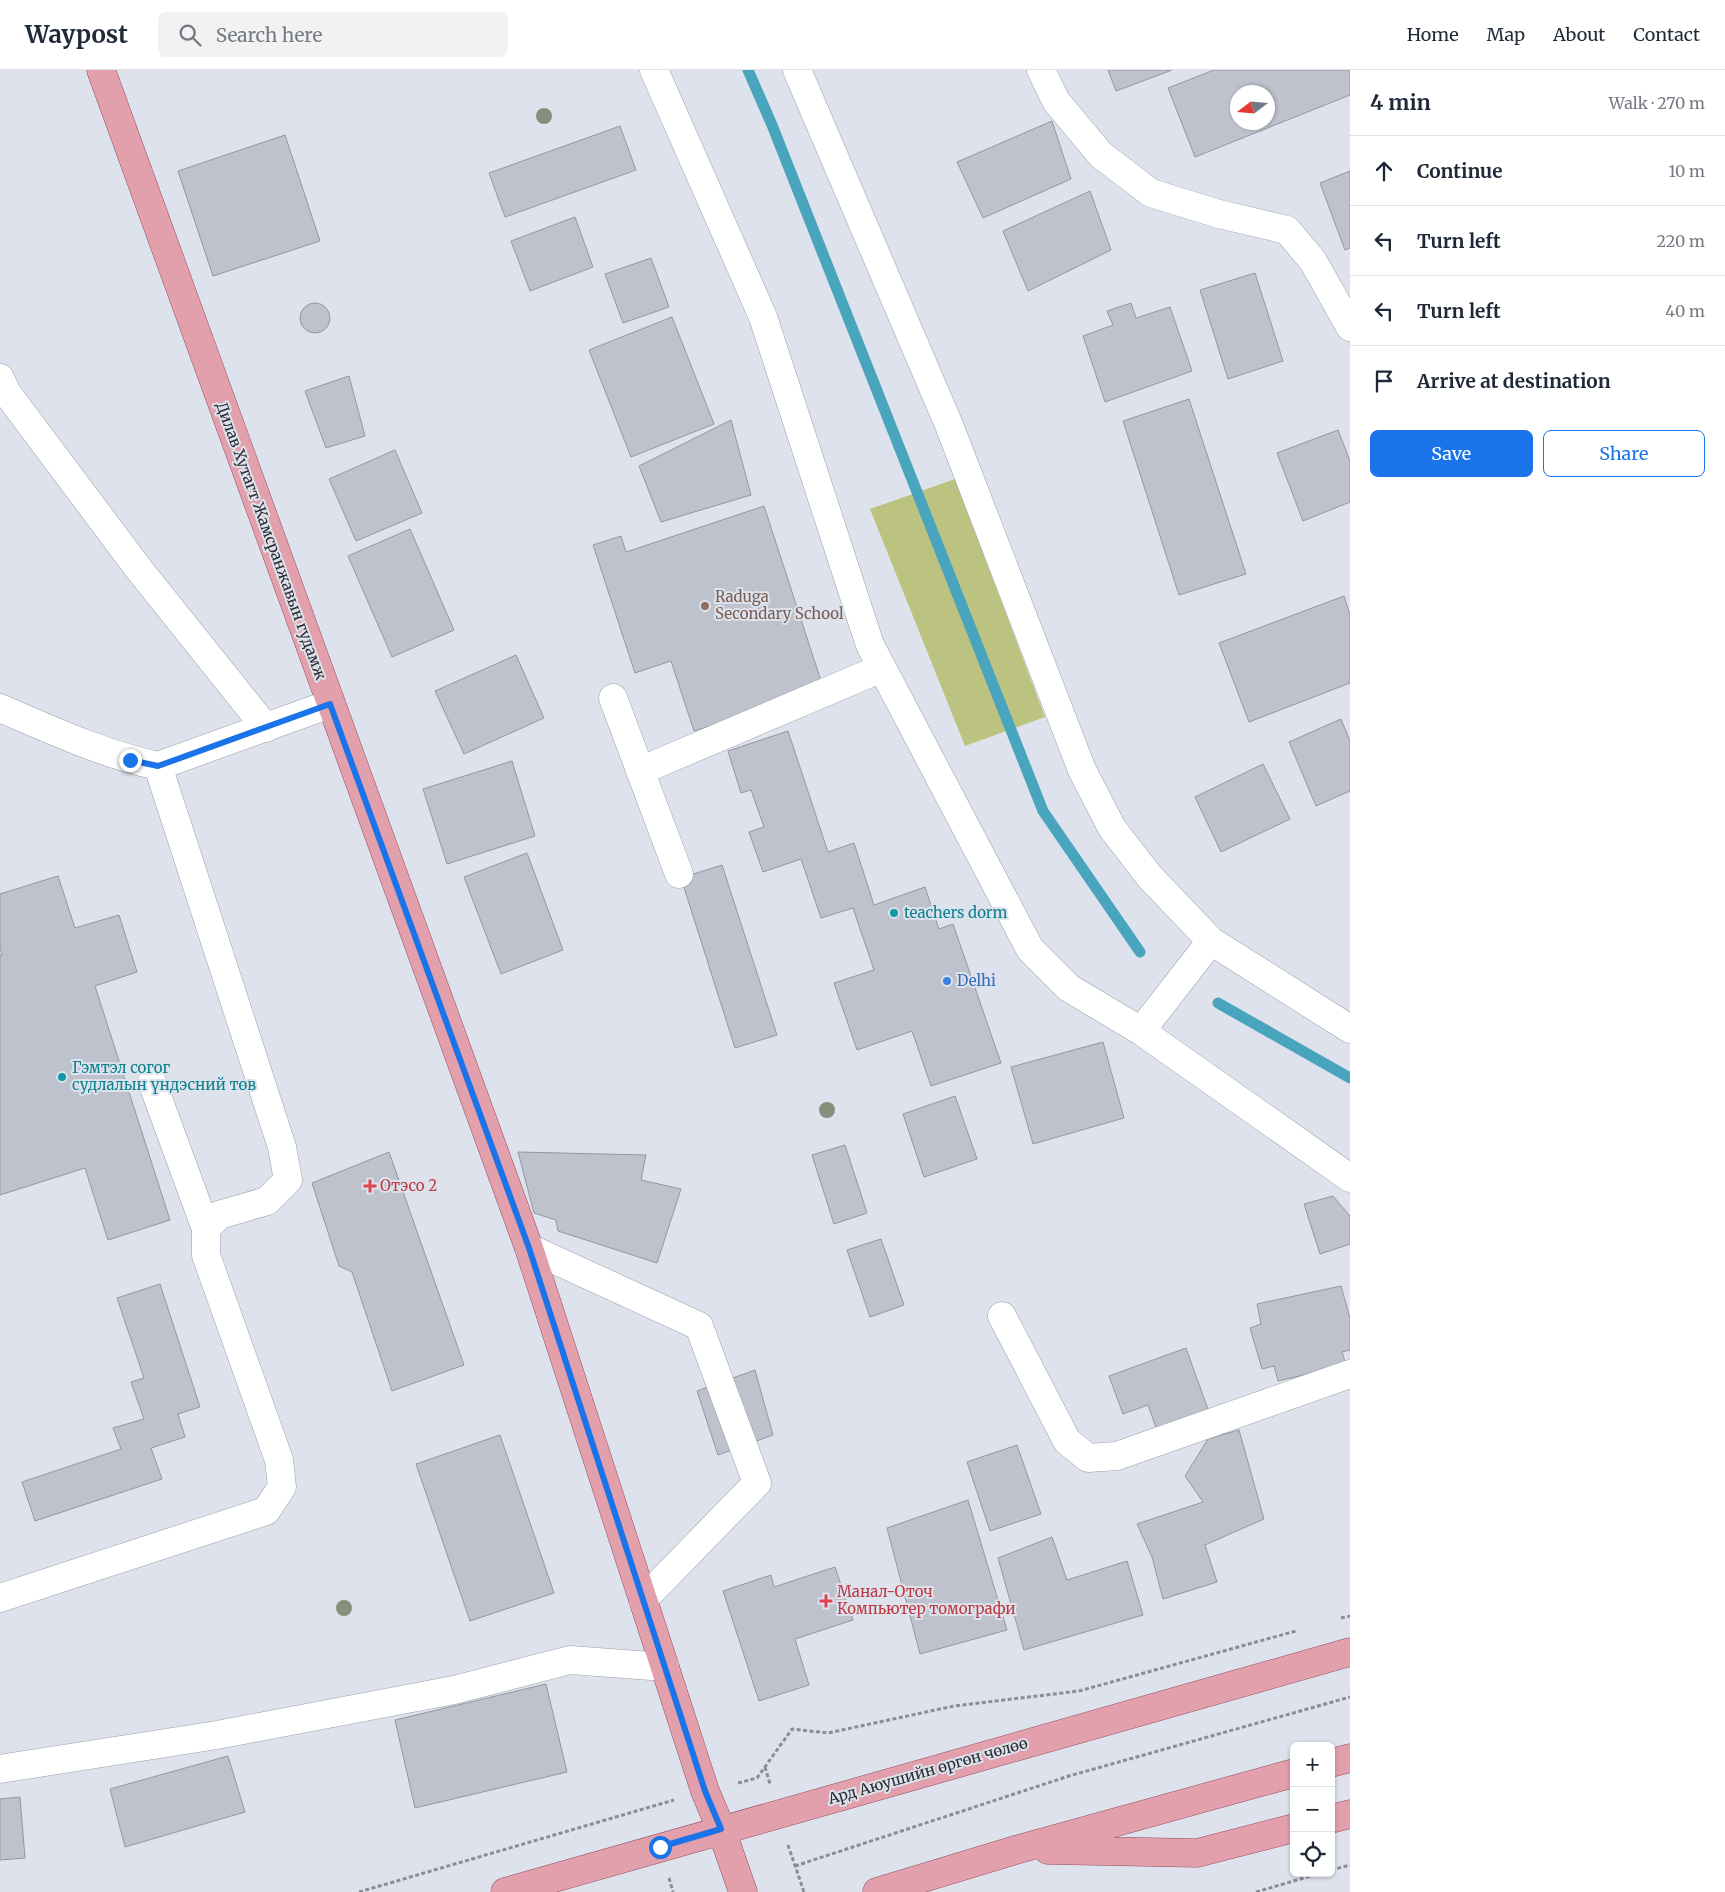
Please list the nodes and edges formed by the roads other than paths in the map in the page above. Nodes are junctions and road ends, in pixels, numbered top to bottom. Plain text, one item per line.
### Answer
1 (101, 70) edge
2 (654, 70) edge
3 (797, 70) edge
4 (1041, 70) edge
5 (1350, 327) edge
6 (0, 378) edge
7 (882, 668) junction
8 (612, 698) dead end
9 (330, 704) junction
10 (0, 708) edge
11 (266, 728) junction
12 (158, 766) junction
13 (640, 771) junction
14 (679, 874) dead end
15 (1211, 941) junction
16 (1350, 1030) edge
17 (1141, 1031) junction
18 (152, 1082) dead end
19 (1350, 1178) edge
20 (206, 1229) junction
21 (529, 1248) junction
22 (1002, 1316) dead end
23 (1350, 1374) edge
24 (0, 1598) edge
25 (643, 1600) junction
26 (1350, 1652) edge
27 (665, 1667) junction
28 (1350, 1758) edge
29 (1335, 1762) edge
30 (0, 1769) edge
31 (1290, 1774) edge
32 (1350, 1814) edge
33 (1335, 1818) edge
34 (721, 1829) junction
35 (1290, 1829) edge
36 (1019, 1849) junction
37 (505, 1892) edge
38 (743, 1892) edge
39 (877, 1892) edge

1 - 9 main road, Дилав Хутагт Жамсранжавын гудамж
2 - 7 street
3 - 15 street
4 - 5 street
6 - 11 street
7 - 13 street
7 - 17 street
8 - 13 street
9 - 11 street
9 - 21 main road, Дилав Хутагт Жамсранжавын гудамж
10 - 12 street
11 - 12 street
12 - 20 street
13 - 14 street
15 - 16 street
15 - 17 street
17 - 19 street
18 - 20 street
20 - 24 street
21 - 25 main road, Дилав Хутагт Жамсранжавын гудамж
21 - 25 street
22 - 23 street
25 - 27 main road, Дилав Хутагт Жамсранжавын гудамж
26 - 34 main road, Ард Аюушийн өргөн чөлөө
27 - 30 street
27 - 34 main road, Дилав Хутагт Жамсранжавын гудамж
28 - 29 main road
31 - 36 main road
32 - 33 main road
34 - 37 main road, Ард Аюушийн өргөн чөлөө
34 - 38 main road, Дилав Хутагт Жамсранжавын гудамж
35 - 36 main road
36 - 39 main road

